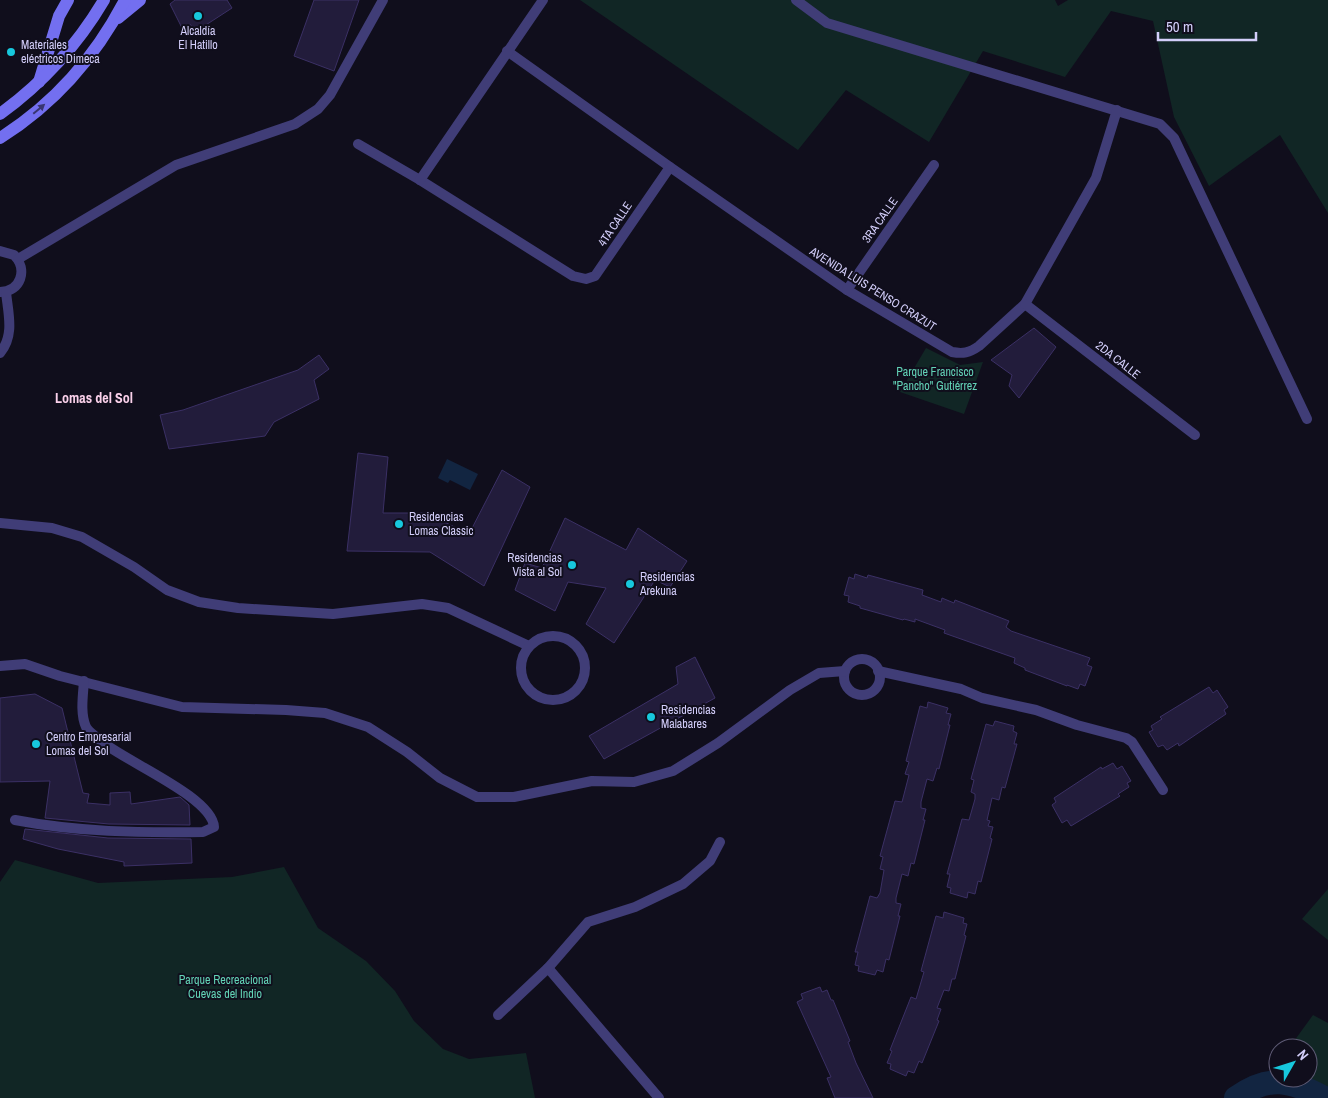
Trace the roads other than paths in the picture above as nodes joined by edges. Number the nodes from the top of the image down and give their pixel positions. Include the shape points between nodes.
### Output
1 (68, 0) edge
2 (104, 0) edge
3 (124, 0) edge
4 (140, 0) edge
5 (383, 0) edge
6 (542, 0) edge
7 (796, 0) edge
8 (113, 22) junction
9 (507, 51) junction
10 (39, 83) junction
11 (1117, 110) junction
12 (0, 114) edge
13 (0, 138) edge
14 (358, 144) dead end
15 (934, 165) dead end
16 (670, 167) junction
17 (420, 180) junction
18 (0, 251) edge
19 (18, 259) junction
20 (847, 290) junction
21 (3, 292) edge
22 (1025, 304) junction
23 (0, 353) edge
24 (1307, 419) dead end
25 (1195, 435) dead end
26 (0, 523) edge
27 (529, 646) junction
28 (0, 666) edge
29 (845, 671) junction
30 (878, 671) junction
31 (84, 681) junction
32 (1163, 790) dead end
33 (15, 820) dead end
34 (720, 842) dead end
35 (548, 968) junction
36 (498, 1015) dead end
37 (659, 1098) edge

1 - 10 main road via 58,16
2 - 10 main road via 71,50
3 - 8 main road
4 - 8 main road
5 - 19 street via 334,88 312,114 295,124 176,165
6 - 9 street
7 - 11 street via 827,23
13 -> 8 main road via 62,89 82,67
9 - 16 street, AVENIDA LUIS PENSO CRAZUT
9 - 17 street
10 - 12 main road
11 - 22 street, AVENIDA LUIS PENSO CRAZUT via 1096,178
11 - 24 street via 1160,124 1174,138
14 - 17 street
15 - 20 street, 3RA CALLE
16 - 17 street, 4TA CALLE via 595,276 586,279 573,276
16 - 20 street, AVENIDA LUIS PENSO CRAZUT
18 - 19 street via 9,252
19 - 21 street via 22,275 16,286
20 - 22 street, AVENIDA LUIS PENSO CRAZUT via 952,352 961,354 979,346
21 - 23 street via 10,331 6,346
22 - 25 street, 2DA CALLE
26 - 27 street via 52,528 82,537 167,590 199,602 238,608 334,614 422,604 448,608
27 - 27 street via 520,665 521,676 532,693 542,699 562,700 580,687 586,667 574,643 559,636 548,636
28 - 31 street via 25,664
29 - 30 street via 852,662 863,659 874,664
29 - 30 street via 845,683 858,695 870,694 878,685
29 - 31 street via 819,673 673,770 634,782 592,781 514,797 477,797 440,778 368,727 325,714 182,707
30 - 32 street via 961,689 982,698 1036,710 1126,738 1132,742
31 - 33 street via 86,728 104,744 200,804 214,821 214,827 196,832 94,831
34 - 35 street via 710,861 683,884 644,904 588,922
35 - 36 street
35 - 37 street

